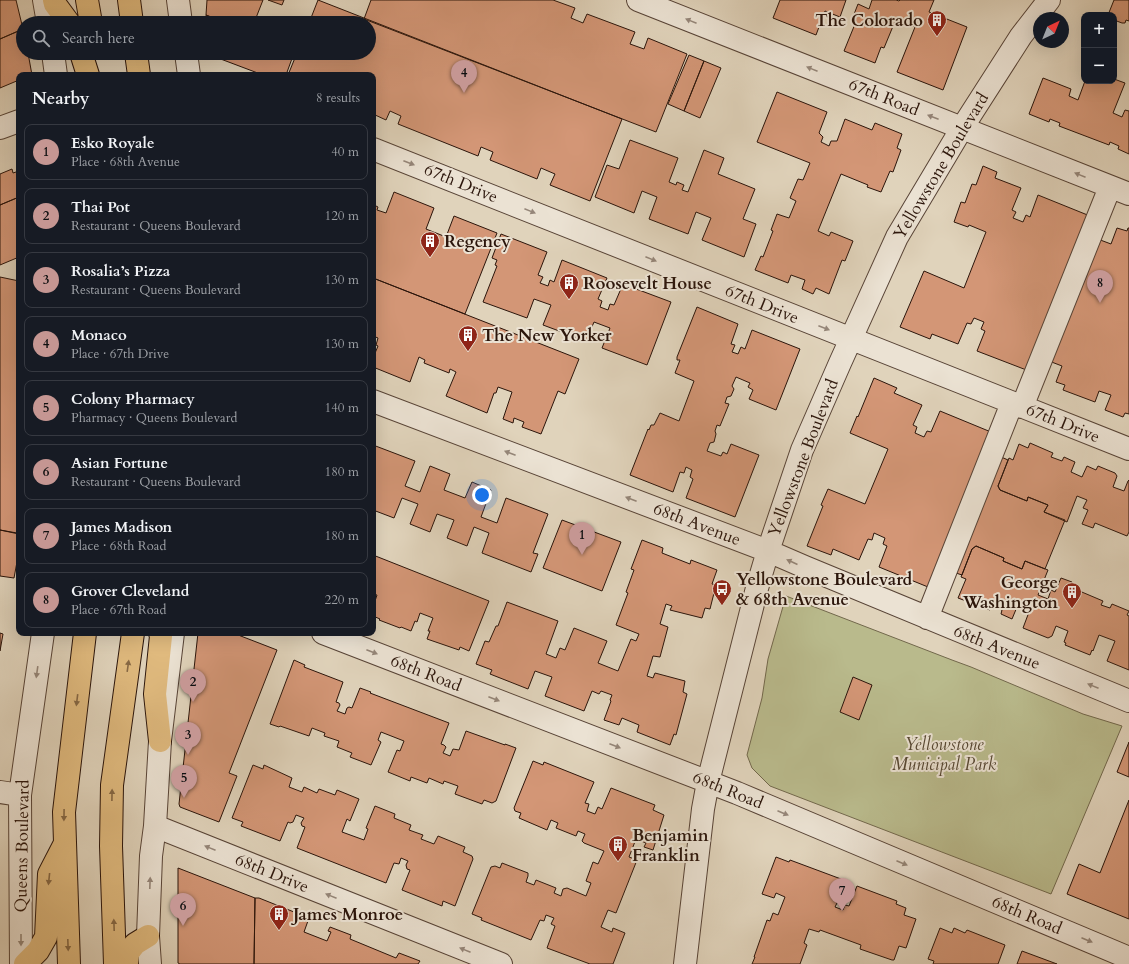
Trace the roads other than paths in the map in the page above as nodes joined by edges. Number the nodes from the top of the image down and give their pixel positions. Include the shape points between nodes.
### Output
1 (44, 0) edge
2 (54, 0) edge
3 (87, 0) edge
4 (129, 0) edge
5 (178, 0) edge
6 (638, 0) edge
7 (1049, 0) edge
8 (47, 16) edge
9 (64, 16) edge
10 (90, 16) edge
11 (131, 16) edge
12 (180, 16) edge
13 (54, 60) edge
14 (83, 60) edge
15 (97, 60) edge
16 (137, 60) edge
17 (187, 60) edge
18 (56, 72) edge
19 (87, 72) edge
20 (99, 72) edge
21 (139, 72) edge
22 (189, 72) edge
23 (16, 122) edge
24 (0, 128) edge
25 (962, 128) junction
26 (376, 150) edge
27 (1120, 191) edge
28 (850, 338) junction
29 (376, 402) edge
30 (1017, 405) junction
31 (1129, 449) edge
32 (768, 551) junction
33 (927, 618) junction
34 (42, 636) edge
35 (85, 636) edge
36 (133, 636) edge
37 (161, 636) edge
38 (173, 636) edge
39 (331, 636) edge
40 (1129, 701) edge
41 (160, 741) junction
42 (708, 782) junction
43 (10, 794) edge
44 (155, 826) junction
45 (65, 844) junction
46 (148, 936) junction
47 (1129, 958) edge
48 (21, 964) edge
49 (25, 964) edge
50 (69, 964) edge
51 (115, 964) edge
52 (127, 964) edge
53 (150, 964) edge
54 (501, 964) edge
55 (685, 964) edge

1 - 8 street
2 - 9 main road
3 - 10 main road
4 - 11 main road
5 - 12 street
25 -> 6 street, 67th Road
7 - 25 street, Yellowstone Boulevard via 1026,28
13 - 18 street
14 - 19 main road
15 - 20 main road
16 - 21 main road
17 - 22 street
23 - 24 street
27 -> 25 street, 67th Road
25 - 28 street, Yellowstone Boulevard via 897,237
26 -> 28 street, 67th Drive
27 - 30 street
28 - 30 street, 67th Drive
28 - 32 street, Yellowstone Boulevard via 802,450
32 -> 29 street, 68th Avenue
30 - 31 street, 67th Drive
30 - 33 street
33 -> 32 street, 68th Avenue
32 - 42 street, Yellowstone Boulevard
40 -> 33 street, 68th Avenue
34 -> 43 street, Queens Boulevard
35 -> 45 main road via 64,812
51 -> 36 main road via 111,846 112,785
37 - 41 main road via 155,694
38 - 41 street
39 -> 42 street, 68th Road
41 - 44 street
42 -> 47 street, 68th Road
42 - 55 street, Yellowstone Boulevard
43 -> 48 street, Queens Boulevard
46 -> 44 street via 151,856
54 -> 44 street, 68th Drive
45 -> 49 main road via 49,874 46,937 38,951
45 -> 50 main road
46 - 52 main road via 135,944 128,953
46 - 53 street

